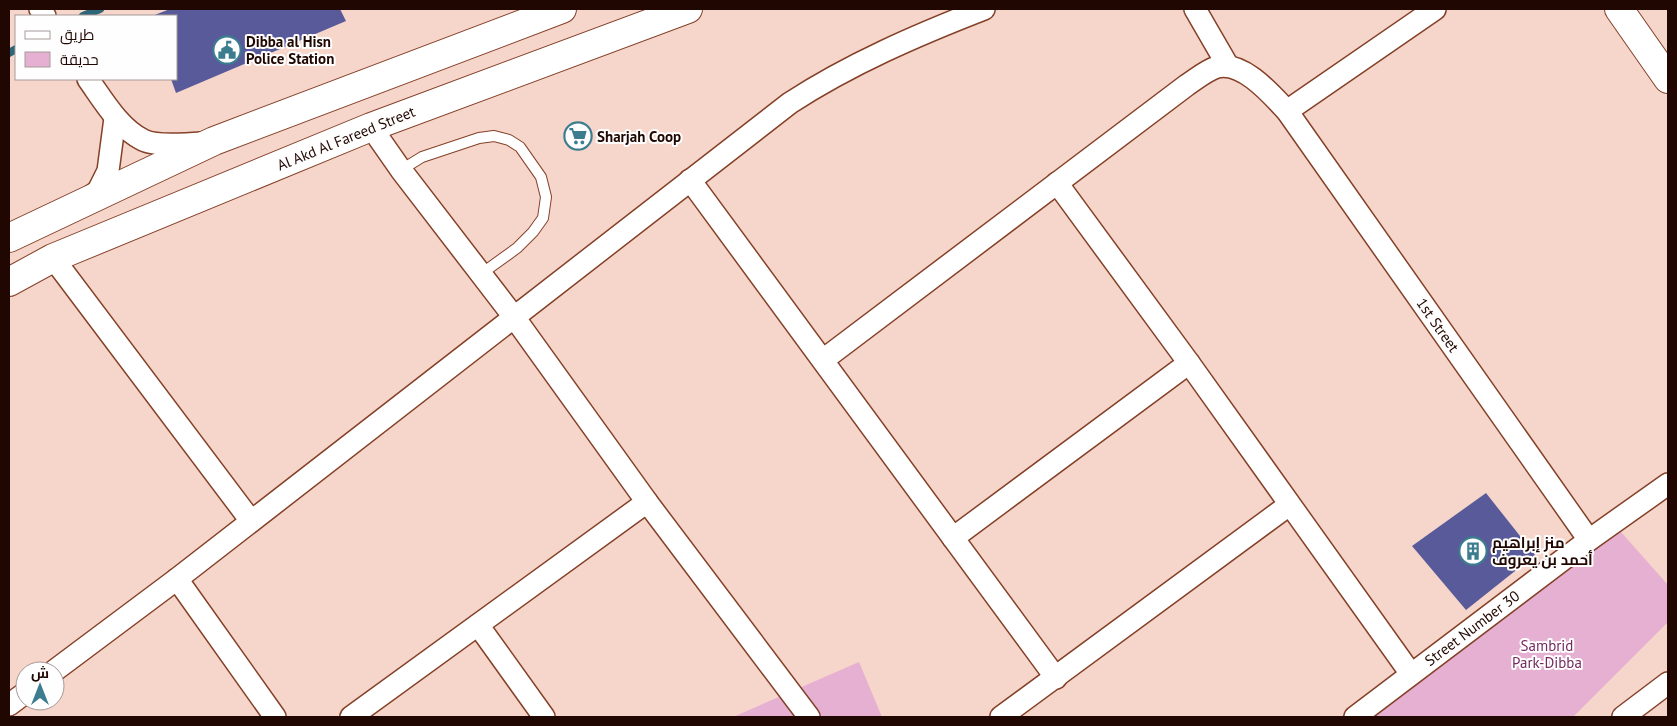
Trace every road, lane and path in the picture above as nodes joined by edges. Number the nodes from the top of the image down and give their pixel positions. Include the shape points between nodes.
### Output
1 (562, 9) edge
2 (688, 9) edge
3 (984, 9) edge
4 (1195, 9) edge
5 (1435, 9) edge
6 (1619, 9) edge
7 (960, 13) edge
8 (1228, 66) junction
9 (1667, 74) edge
10 (89, 80) edge
11 (1288, 111) junction
12 (115, 118) junction
13 (371, 127) junction
14 (214, 141) junction
15 (401, 170) junction
16 (690, 180) junction
17 (1057, 183) junction
18 (76, 206) junction
19 (9, 238) edge
20 (54, 258) junction
21 (481, 274) junction
22 (9, 282) edge
23 (514, 317) junction
24 (823, 360) junction
25 (1189, 363) junction
26 (1668, 484) edge
27 (647, 502) junction
28 (1289, 505) junction
29 (251, 521) junction
30 (953, 538) junction
31 (1589, 540) junction
32 (177, 579) junction
33 (478, 625) junction
34 (65, 663) edge
35 (1411, 674) junction
36 (1056, 678) junction
37 (1668, 682) edge
38 (275, 717) edge
39 (351, 717) edge
40 (544, 717) edge
41 (809, 717) edge
42 (1001, 717) edge
43 (1354, 717) edge
44 (1623, 717) edge

1 - 14 main road
2 - 13 main road, Al Akd Al Fareed Street
3 - 7 street
4 - 8 street
5 - 11 street
6 - 9 main road
7 - 16 street via 813,88
8 - 11 street, 1st Street via 1247,73
8 - 17 street via 1216,68 1187,85
10 - 12 street
11 - 31 street, 1st Street
12 - 14 street via 144,141 181,145
12 - 18 street via 108,171 98,191
13 - 15 street
13 - 20 main road, Al Akd Al Fareed Street
14 - 18 main road
15 - 21 street
15 - 21 lane via 422,157 479,138 494,136 520,147 541,177 546,197 543,218 517,248
16 - 23 street
16 - 24 street
17 - 24 street
17 - 25 street
18 - 19 main road
20 - 22 main road, Al Akd Al Fareed Street
20 - 29 street
21 - 23 street
23 - 27 street
23 - 29 street
24 - 30 street
25 - 28 street
25 - 30 street
26 - 31 street, Street Number 30
27 - 33 street
27 - 41 street
28 - 35 street
28 - 36 street
29 - 32 street
30 - 36 street
31 - 35 street, Street Number 30
32 - 34 street
32 - 38 street
33 - 39 street
33 - 40 street
35 - 43 street, Street Number 30
36 - 42 street
37 - 44 street

